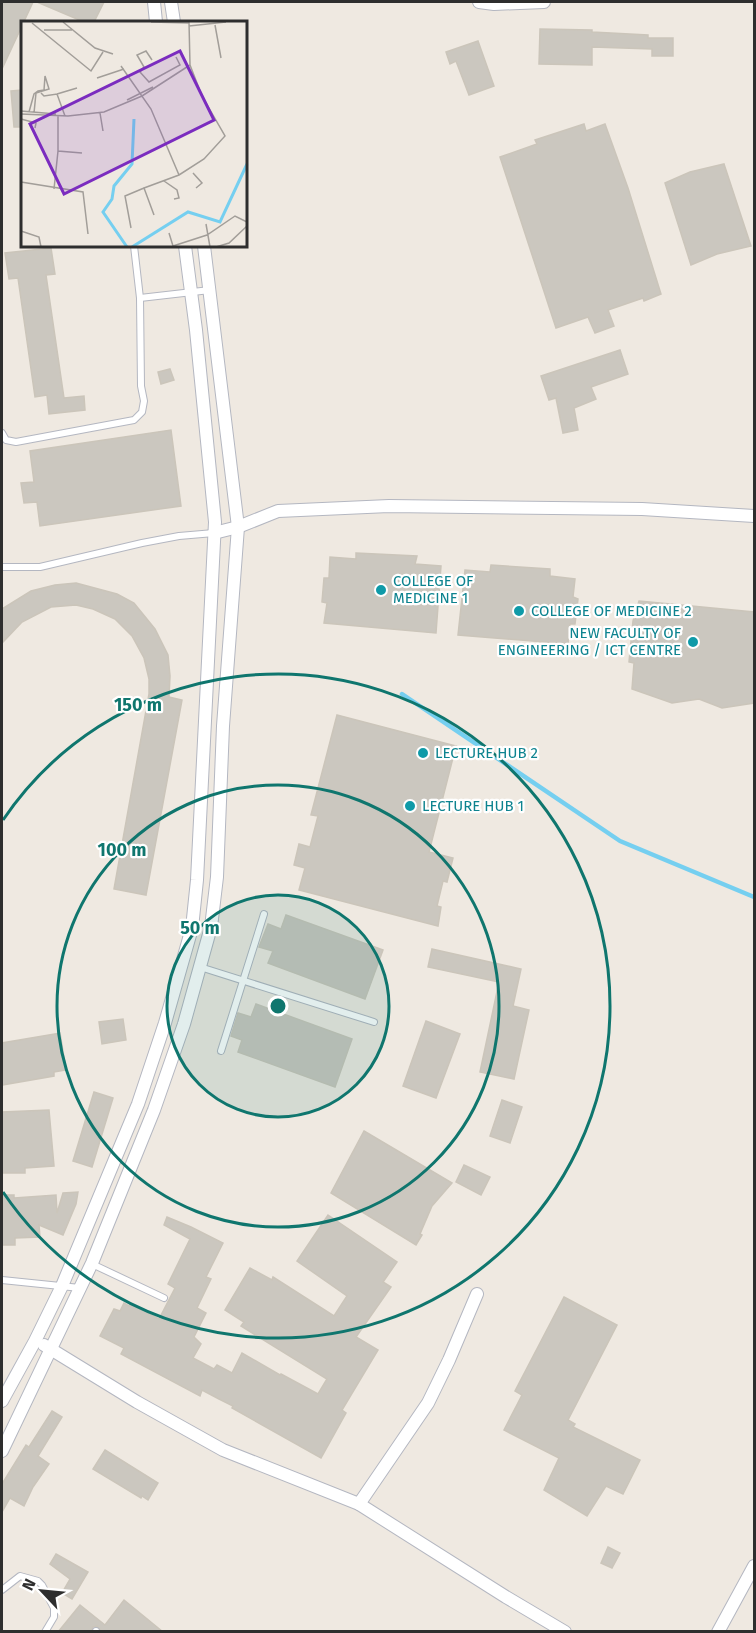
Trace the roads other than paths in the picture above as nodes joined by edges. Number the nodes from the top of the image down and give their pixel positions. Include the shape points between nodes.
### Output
1 (154, 2) edge
2 (171, 2) edge
3 (479, 2) edge
4 (544, 2) edge
5 (156, 21) edge
6 (174, 21) edge
7 (134, 248) edge
8 (185, 248) edge
9 (204, 248) edge
10 (210, 290) junction
11 (191, 292) junction
12 (140, 298) junction
13 (2, 433) edge
14 (754, 516) edge
15 (238, 526) junction
16 (214, 533) junction
17 (2, 567) edge
18 (264, 914) dead end
19 (200, 967) junction
20 (244, 981) junction
21 (172, 997) junction
22 (190, 1002) junction
23 (374, 1022) dead end
24 (221, 1051) dead end
25 (92, 1263) junction
26 (2, 1280) edge
27 (62, 1286) junction
28 (80, 1288) junction
29 (477, 1294) dead end
30 (164, 1298) dead end
31 (35, 1341) junction
32 (51, 1349) junction
33 (2, 1401) edge
34 (2, 1451) edge
35 (359, 1504) junction
36 (754, 1566) edge
37 (2, 1590) edge
38 (45, 1632) edge
39 (565, 1632) edge
40 (717, 1632) edge

1 - 5 street
2 - 6 street
3 - 4 street
7 - 12 lane
8 - 11 street
9 - 10 street
10 - 11 lane
10 - 15 street
11 - 12 lane
11 - 16 street
12 - 13 lane via 144,401 142,412 134,420 16,442 6,440
14 - 15 street via 642,509 389,506 278,511
15 - 16 street
15 - 19 street via 223,726 217,877 212,927
16 - 17 lane via 179,536 40,567
16 - 21 street via 197,880 192,928
18 - 20 lane
19 - 20 lane
19 - 22 street
20 - 23 lane
20 - 24 lane
21 - 22 street
21 - 27 street via 138,1104
22 - 25 street via 154,1110
25 - 28 street
25 - 30 lane
26 - 27 lane
27 - 28 lane
27 - 31 street
28 - 32 street
29 - 35 street via 428,1403
31 - 32 street
31 - 33 street
32 - 34 street
32 - 35 street via 223,1450
35 - 39 street
36 - 40 street
37 - 38 lane via 20,1576 38,1581 54,1608 54,1617

